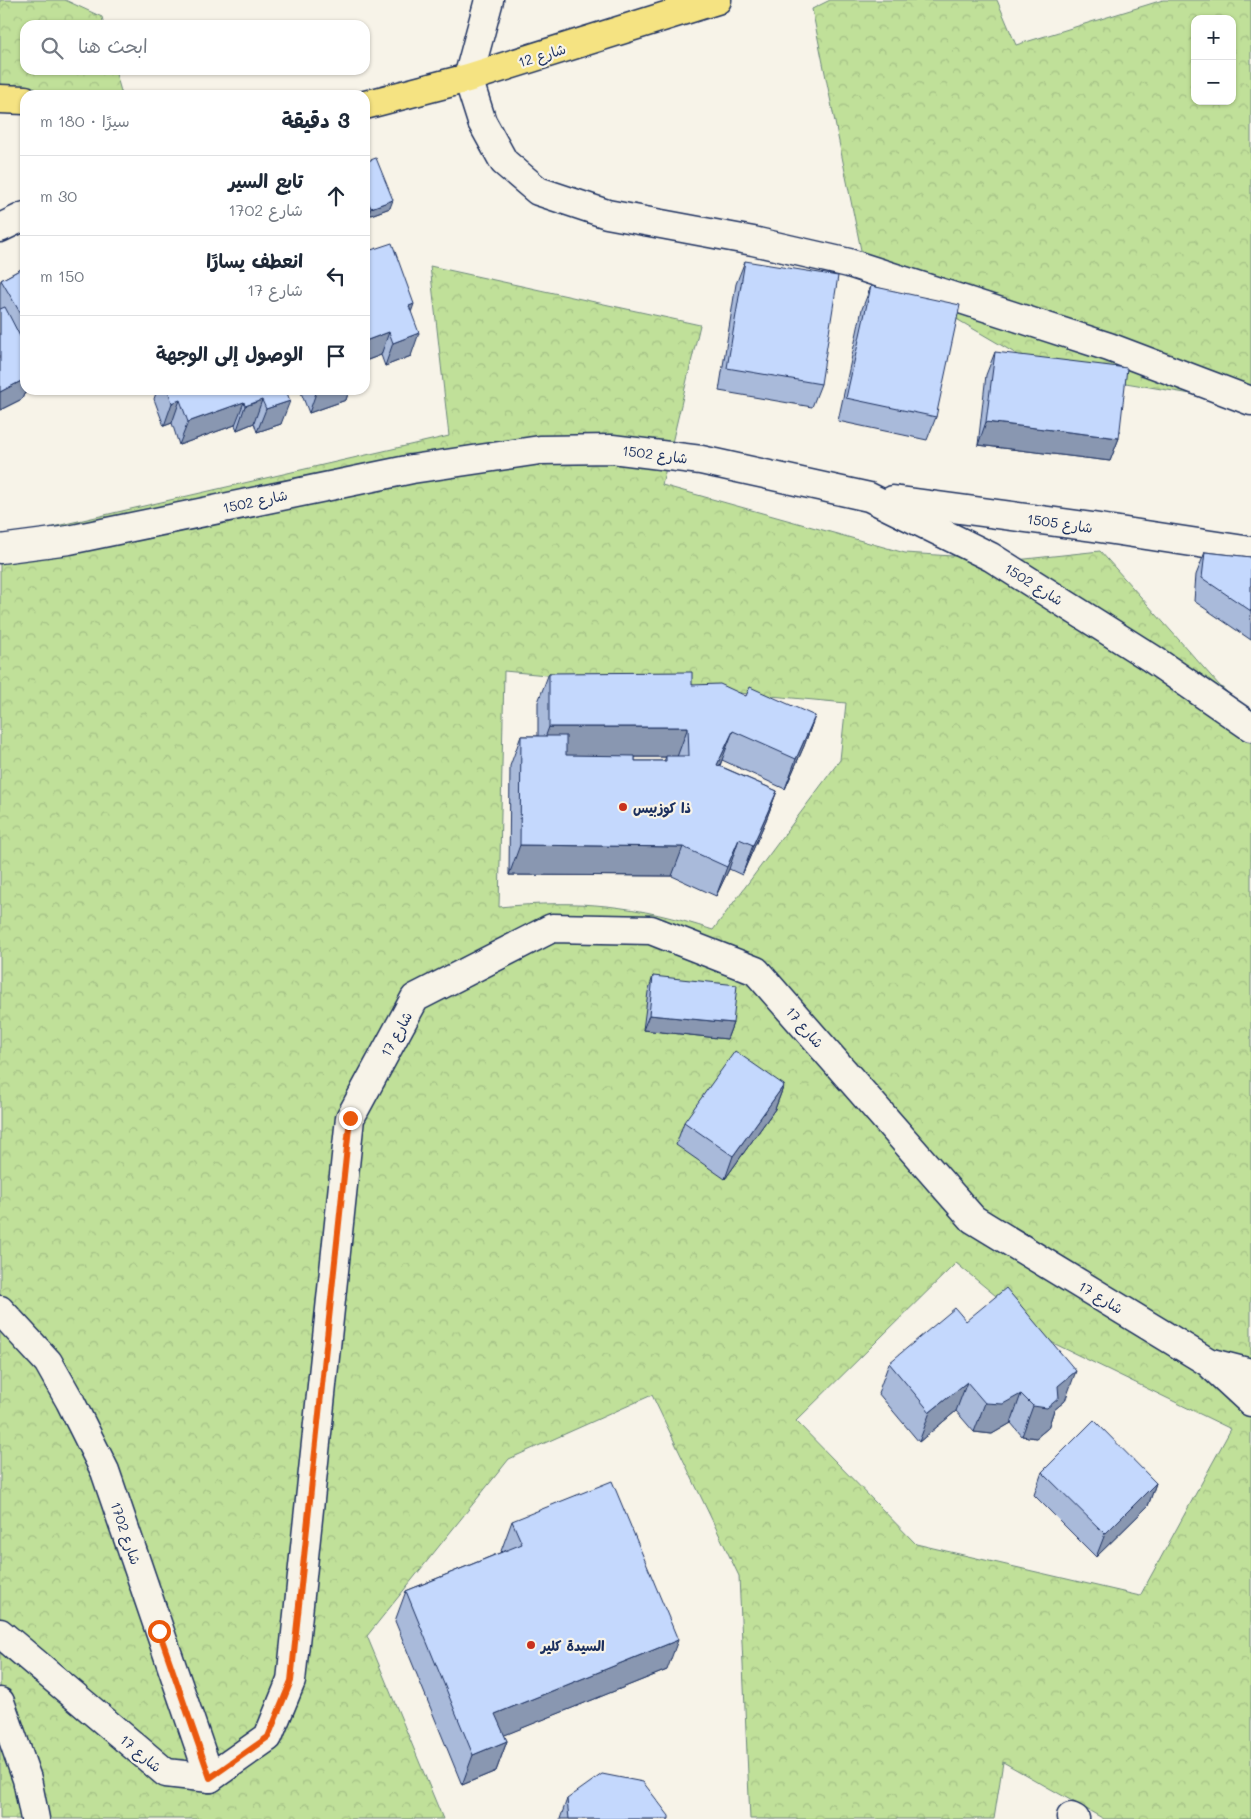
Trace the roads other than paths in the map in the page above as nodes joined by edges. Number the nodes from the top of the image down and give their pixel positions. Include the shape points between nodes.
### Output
1 (489, 0) edge
2 (717, 0) edge
3 (468, 78) junction
4 (0, 99) edge
5 (20, 100) edge
6 (370, 104) edge
7 (20, 218) edge
8 (0, 228) edge
9 (1251, 401) edge
10 (869, 497) junction
11 (0, 549) edge
12 (1251, 551) edge
13 (1251, 727) edge
14 (0, 1310) edge
15 (1208, 1362) junction
16 (1251, 1373) edge
17 (1251, 1402) edge
18 (0, 1633) edge
19 (0, 1702) edge
20 (210, 1778) junction
21 (35, 1819) edge

1 - 3 street
2 - 3 main road, شارع 12
3 - 6 main road, شارع 12
3 - 9 street via 482,122 504,162 538,192 607,214 753,241 849,264 1108,347
4 - 5 main road
7 - 8 street
10 - 11 street, شارع 1502 via 701,460 612,449 540,450 412,469 69,540
10 - 12 street, شارع 1505
10 - 13 street, شارع 1502 via 991,557 1151,658
14 - 20 street, شارع 1702 via 48,1362 105,1471
15 - 16 street, شارع 17
15 - 17 street
15 - 20 street, شارع 17 via 973,1219 756,970 651,930 552,928 415,998 350,1118 291,1681 268,1737
18 - 20 street, شارع 17 via 166,1773
19 - 21 street via 27,1779

